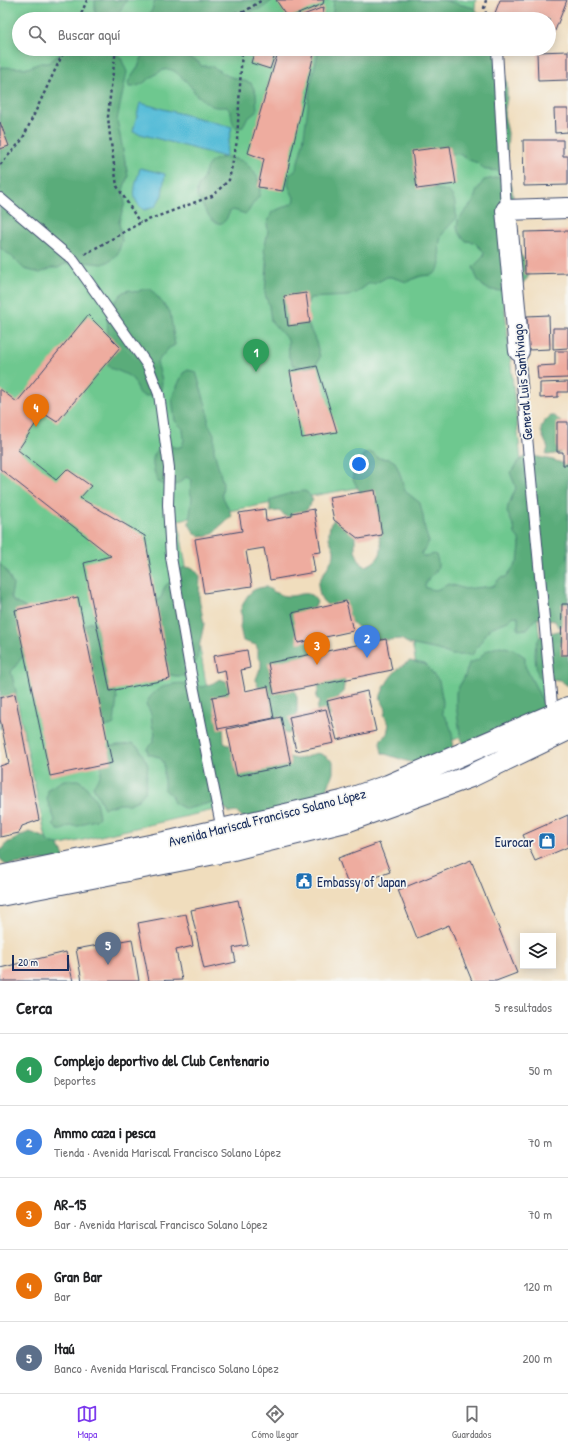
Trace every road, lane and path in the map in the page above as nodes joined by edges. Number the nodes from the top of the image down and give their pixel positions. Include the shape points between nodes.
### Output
1 (87, 0) edge
2 (262, 0) edge
3 (486, 0) edge
4 (82, 12) edge
5 (244, 12) edge
6 (485, 12) edge
7 (62, 56) edge
8 (115, 56) edge
9 (242, 56) edge
10 (497, 56) edge
11 (0, 165) edge
12 (0, 198) edge
13 (568, 208) edge
14 (506, 210) junction
15 (140, 223) junction
16 (74, 260) junction
17 (519, 351) joint
18 (563, 717) edge
19 (222, 830) junction
20 (0, 877) edge
21 (0, 895) edge

1 - 4 path
2 - 5 path
3 - 6 path
7 - 11 path via 22,140
8 - 15 path via 109,109 117,186
9 - 15 path via 237,141 229,180 212,196
10 - 14 lane, General Luis Santiviago
12 - 16 lane
13 - 14 street
14 - 17 street, General Luis Santiviago
15 - 16 path
16 - 19 lane via 148,366 159,394 169,468 171,558
17 - 18 lane, General Luis Santiviago
18 - 19 highway, Avenida Mariscal Francisco Solano López via 348,800
18 - 21 highway, Avenida Mariscal Francisco Solano López via 471,776 349,820 225,851
19 - 20 highway, Avenida Mariscal Francisco Solano López

